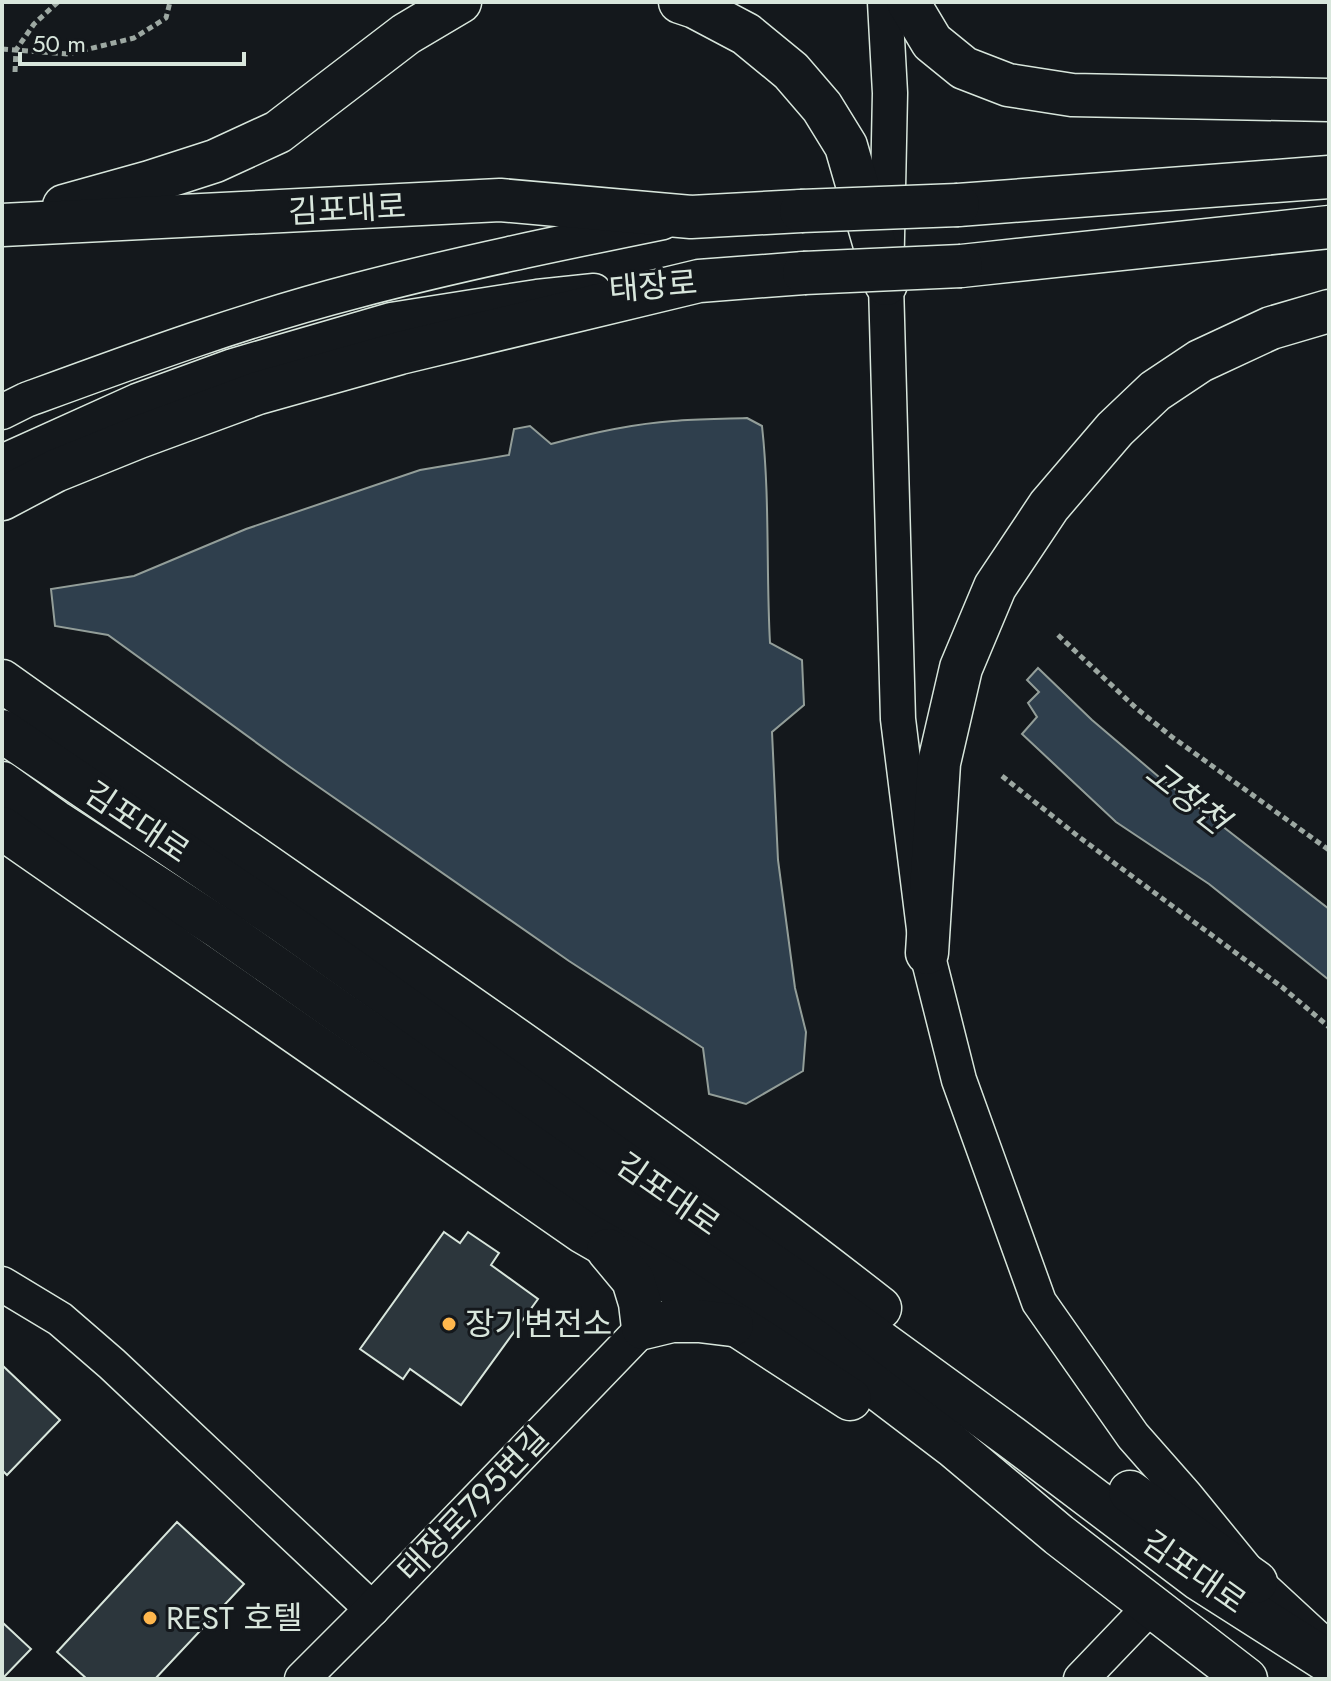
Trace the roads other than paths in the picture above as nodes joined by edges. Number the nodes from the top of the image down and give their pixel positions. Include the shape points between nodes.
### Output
1 (460, 2) edge
2 (680, 2) edge
3 (885, 2) edge
4 (908, 2) edge
5 (1329, 100) edge
6 (1329, 177) edge
7 (691, 217) junction
8 (2, 224) edge
9 (1329, 227) edge
10 (699, 281) junction
11 (886, 284) junction
12 (1329, 311) edge
13 (2, 412) edge
14 (2, 462) edge
15 (2, 499) edge
16 (2, 681) edge
17 (2, 731) edge
18 (2, 783) edge
19 (2, 828) edge
20 (927, 953) junction
21 (602, 1243) junction
22 (2, 1284) edge
23 (737, 1326) junction
24 (643, 1328) junction
25 (1059, 1535) junction
26 (1256, 1582) junction
27 (1151, 1606) junction
28 (372, 1609) junction
29 (1329, 1649) edge
30 (1329, 1662) edge
31 (302, 1679) edge
32 (1081, 1679) edge
33 (1246, 1679) edge

1 - 8 main road via 406,34 278,132 215,161
2 - 11 main road via 746,34 791,71 822,107 846,146
3 - 11 street via 890,93
4 - 5 main road via 932,42 964,68 1008,85 1072,95
6 - 7 main road, 태장로, bridge via 958,205
7 - 8 main road, 김포대로 via 500,200
7 - 13 street, 태장로 via 354,291 204,335
9 - 10 main road, 태장로, bridge via 961,266
10 - 14 street, 태장로 via 537,297 391,320 233,366
10 - 15 main road via 258,393 55,471
11 - 20 street via 898,719
12 - 20 main road via 1271,328 1200,361 1155,391 1049,506 995,587 961,668 939,763
16 - 26 main road, 김포대로 via 674,1153 949,1362
17 - 30 main road, 김포대로 via 820,1298 1199,1579
18 - 25 main road, 김포대로 via 815,1341
19 - 21 main road, 김포대로
20 - 26 street via 959,1080 1039,1302 1133,1436
21 - 23 main road, 김포대로
21 - 24 main road via 633,1280
22 - 28 street via 60,1319 112,1364
23 - 24 main road via 672,1321
23 - 25 main road, 김포대로
24 - 28 street, 태장로795번길
25 - 27 main road, 김포대로
26 - 29 street
27 - 32 street
27 - 33 main road, 김포대로
28 - 31 street, 태장로795번길

